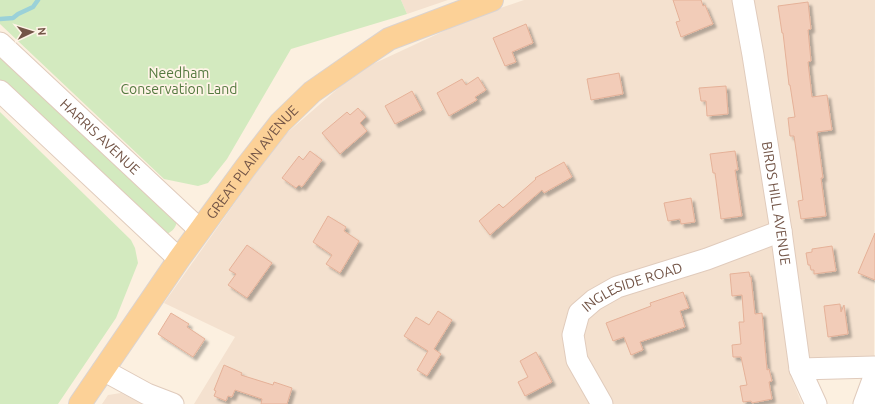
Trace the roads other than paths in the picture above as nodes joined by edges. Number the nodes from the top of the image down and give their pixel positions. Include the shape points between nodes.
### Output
1 (743, 0) edge
2 (481, 2) edge
3 (0, 43) edge
4 (0, 91) edge
5 (200, 230) junction
6 (781, 231) junction
7 (179, 259) junction
8 (875, 367) edge
9 (800, 369) junction
10 (103, 370) junction
11 (875, 374) edge
12 (80, 404) edge
13 (173, 404) edge
14 (602, 404) edge
15 (816, 404) edge
16 (864, 404) edge

1 - 6 street, BIRDS HILL AVENUE
2 - 5 main road, GREAT PLAIN AVENUE via 389,40 312,92 280,123
3 - 5 street, HARRIS AVENUE
4 - 7 street
5 - 7 main road, GREAT PLAIN AVENUE
6 - 9 street, BIRDS HILL AVENUE
6 - 14 street, INGLESIDE ROAD via 707,259 617,287 594,300 579,313 573,335 577,360
7 - 10 main road, GREAT PLAIN AVENUE
8 - 9 street
9 - 15 street, BIRDS HILL AVENUE
10 - 12 main road, GREAT PLAIN AVENUE
10 - 13 street via 147,394
11 - 16 street

